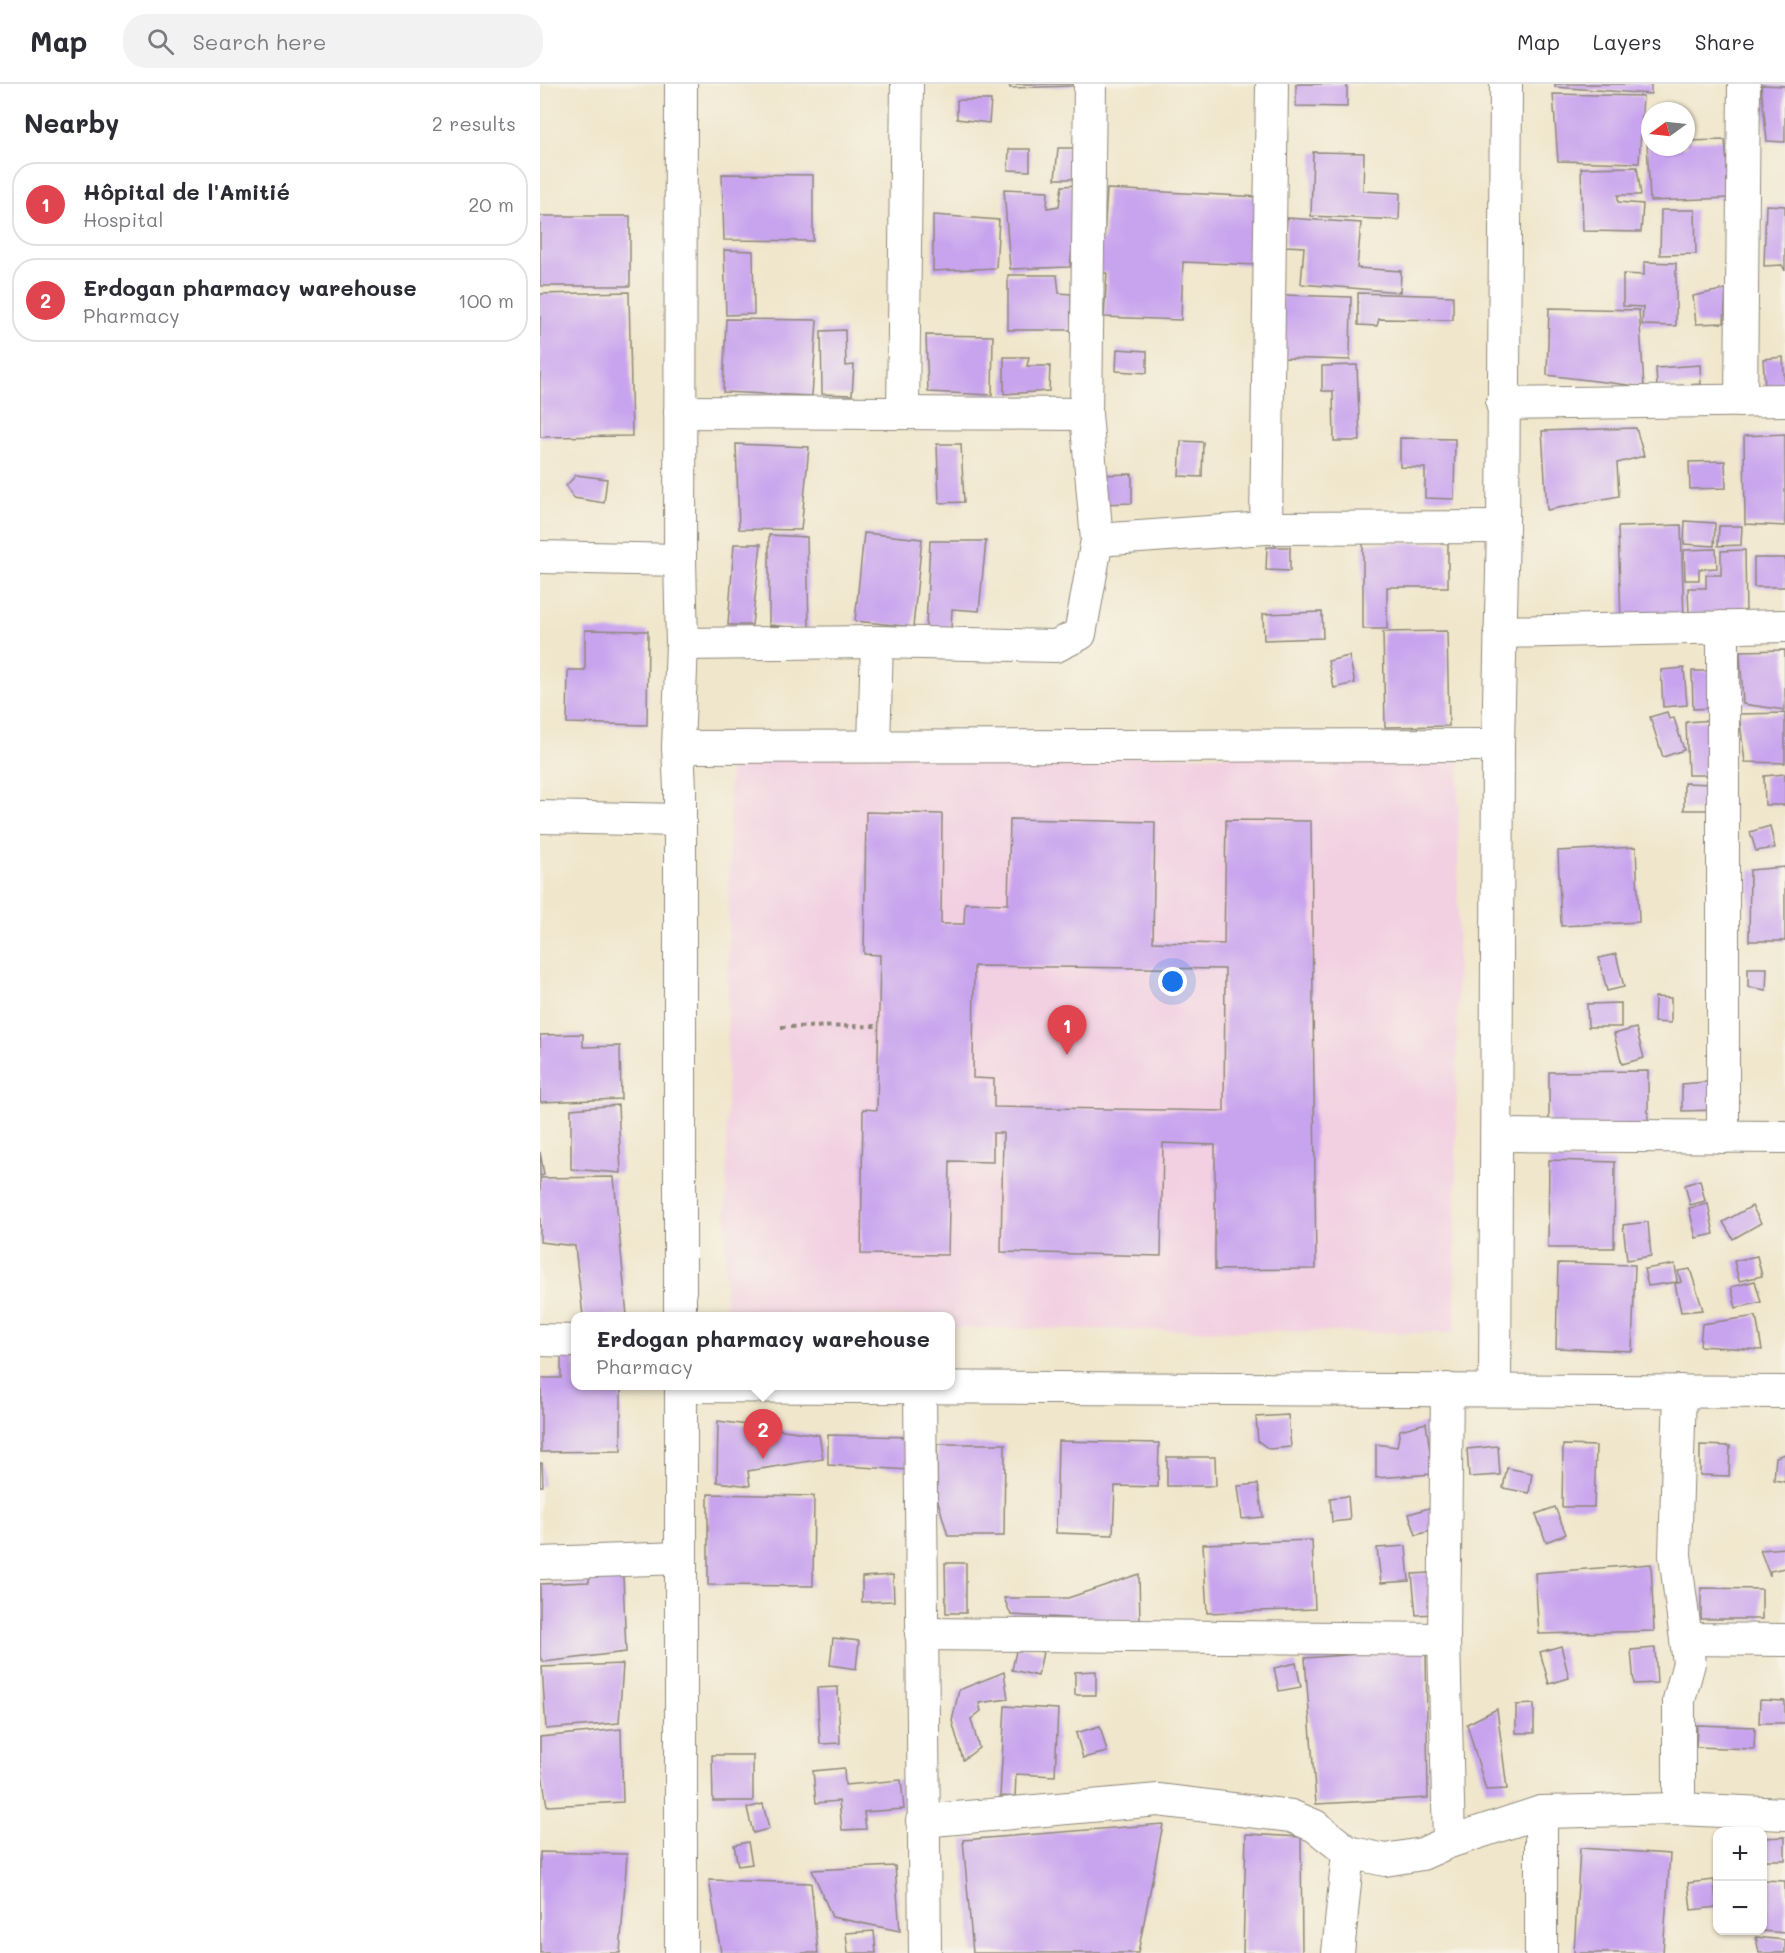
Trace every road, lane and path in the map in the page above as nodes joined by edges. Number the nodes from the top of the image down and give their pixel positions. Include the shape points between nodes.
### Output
1 (681, 84) edge
2 (907, 84) edge
3 (1090, 84) edge
4 (1272, 84) edge
5 (1506, 84) edge
6 (1744, 84) edge
7 (1785, 400) edge
8 (1741, 401) junction
9 (1502, 404) junction
10 (680, 412) junction
11 (903, 412) junction
12 (1086, 414) junction
13 (1503, 527) junction
14 (1266, 528) junction
15 (1097, 540) junction
16 (540, 557) edge
17 (680, 560) junction
18 (1785, 626) edge
19 (1722, 627) junction
20 (1500, 632) junction
21 (877, 642) junction
22 (682, 644) junction
23 (874, 745) junction
24 (1498, 745) junction
25 (678, 747) junction
26 (540, 817) edge
27 (680, 820) junction
28 (879, 1026) dead end
29 (781, 1027) dead end
30 (1497, 1135) junction
31 (1723, 1137) junction
32 (1785, 1137) edge
33 (681, 1312) edge
34 (540, 1340) edge
35 (571, 1341) edge
36 (955, 1388) edge
37 (1447, 1389) junction
38 (681, 1390) edge
39 (920, 1390) edge
40 (1495, 1390) junction
41 (1680, 1391) junction
42 (1785, 1392) edge
43 (681, 1558) junction
44 (540, 1563) edge
45 (921, 1634) junction
46 (1444, 1639) junction
47 (1687, 1639) junction
48 (1785, 1641) edge
49 (1679, 1809) junction
50 (1541, 1812) junction
51 (1785, 1814) edge
52 (922, 1821) junction
53 (1449, 1842) junction
54 (1348, 1852) junction
55 (681, 1953) edge
56 (925, 1953) edge
57 (1338, 1953) edge
58 (1541, 1953) edge

1 - 10 street
2 - 11 street
3 - 12 street
4 - 14 street
5 - 9 street
6 - 8 street
7 - 8 street
8 - 9 street
9 - 13 street
10 - 11 street
10 - 17 street
11 - 12 street
12 - 15 street
13 - 14 street
13 - 20 street
14 - 15 street
15 - 21 street via 1080,634 1056,646
16 - 17 street
17 - 22 street
18 - 19 street
19 - 20 street
19 - 31 street
20 - 24 street
21 - 22 street
21 - 23 street
22 - 25 street
23 - 24 street
23 - 25 street
24 - 30 street
25 - 27 street
26 - 27 street
27 - 33 street
28 - 29 path
30 - 31 street
30 - 40 street
31 - 32 street
34 - 35 street
36 - 37 street
37 - 40 street
37 - 46 street
38 - 43 street
39 - 45 street
40 - 41 street
41 - 42 street
41 - 47 street via 1675,1555
43 - 44 street
43 - 55 street
45 - 46 street
45 - 52 street
46 - 53 street
47 - 48 street
47 - 49 street via 1689,1663 1678,1700
49 - 50 street
49 - 51 street
50 - 53 street
50 - 58 street
52 - 54 street via 1158,1800 1291,1816 1315,1826
52 - 56 street
53 - 54 street via 1422,1854 1385,1860
54 - 57 street

